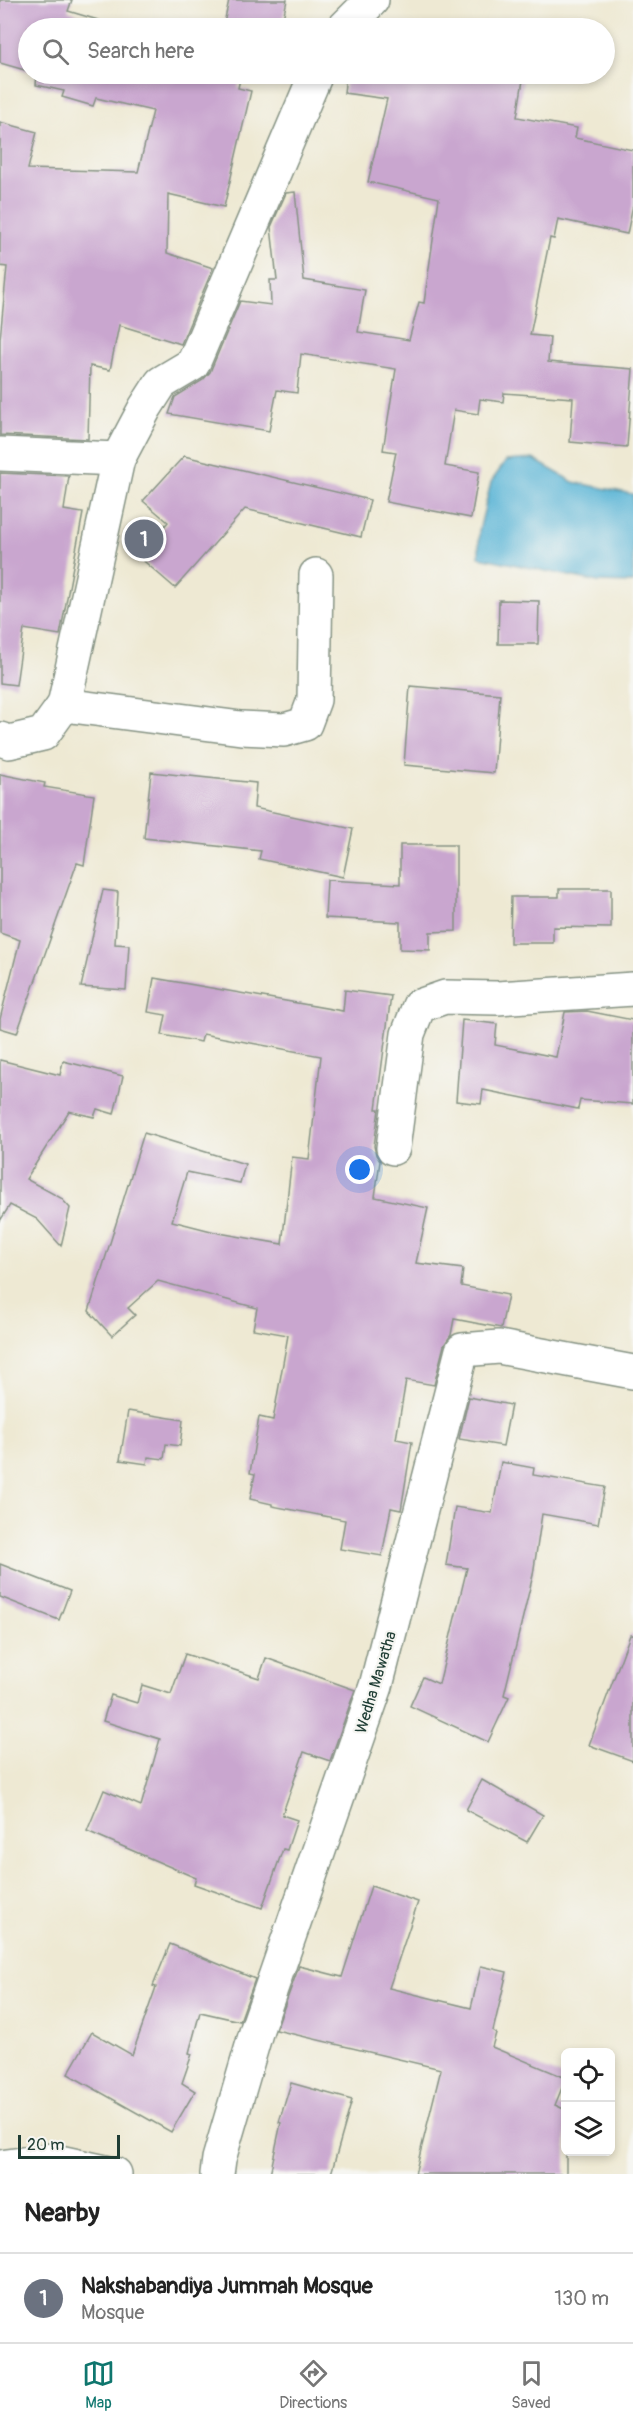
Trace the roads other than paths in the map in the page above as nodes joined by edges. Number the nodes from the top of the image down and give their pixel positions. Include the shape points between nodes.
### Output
1 (372, 0) edge
2 (354, 18) edge
3 (312, 84) edge
4 (0, 454) edge
5 (118, 459) junction
6 (316, 575) dead end
7 (64, 705) junction
8 (0, 740) edge
9 (633, 989) edge
10 (393, 1148) dead end
11 (633, 1372) edge
12 (0, 2167) edge
13 (116, 2174) edge
14 (217, 2174) edge

1 - 2 street
3 - 5 street via 193,364 161,383
4 - 5 street
5 - 7 street
6 - 7 street via 314,700 305,724 284,729 241,728
7 - 8 street via 43,734 9,742
9 - 10 street via 497,998 445,997 418,1006 408,1034
11 - 14 street, Wedha Mawatha via 499,1347 462,1350 376,1686 257,2029
12 - 13 street via 51,2160

